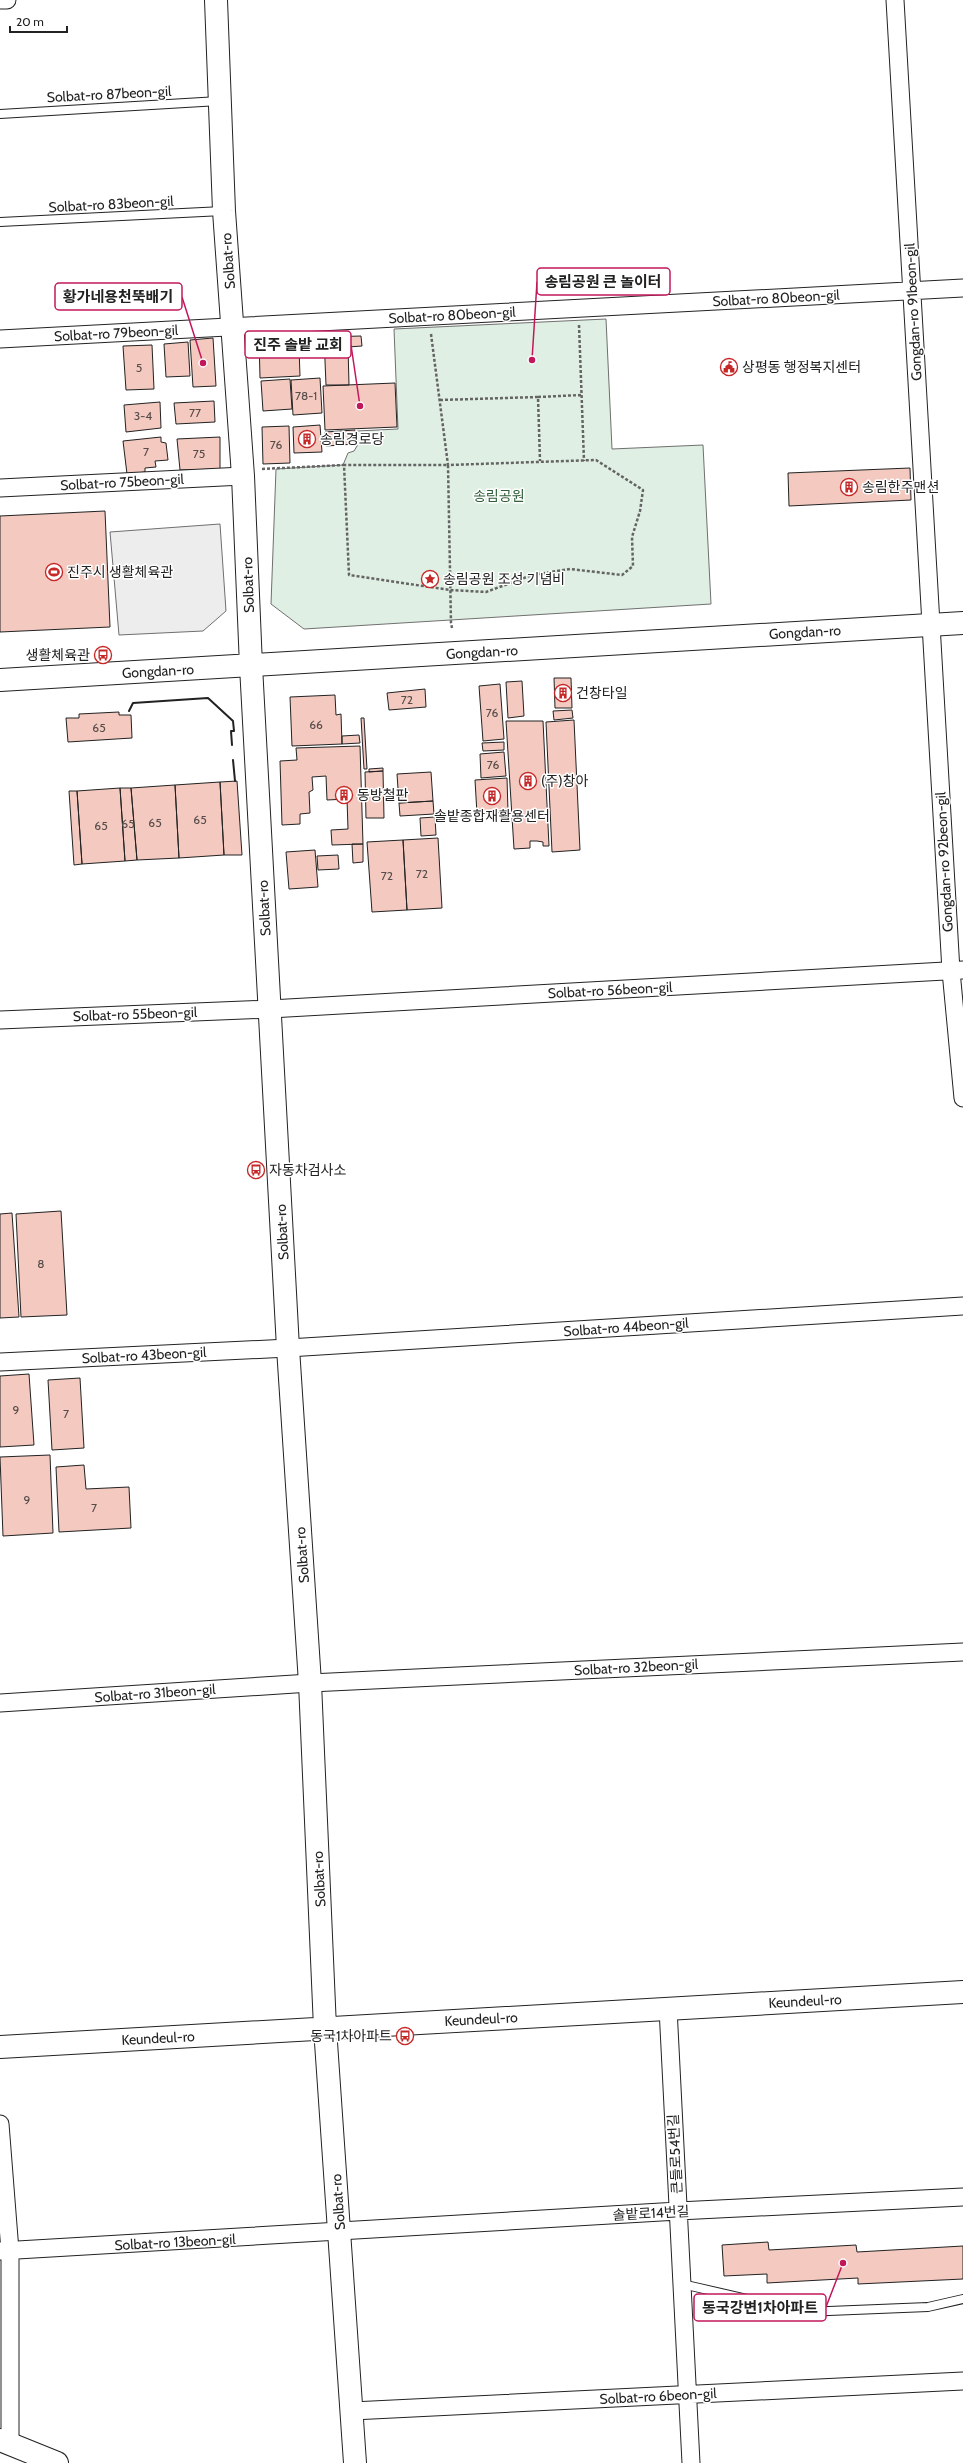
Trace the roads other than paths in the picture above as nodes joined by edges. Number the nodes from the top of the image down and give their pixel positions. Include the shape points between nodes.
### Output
1 (0, 0) edge
2 (7, 0) edge
3 (216, 0) edge
4 (895, 0) edge
5 (220, 100) junction
6 (0, 114) edge
7 (224, 211) junction
8 (0, 222) edge
9 (963, 288) edge
10 (912, 290) junction
11 (233, 327) junction
12 (0, 339) edge
13 (243, 473) junction
14 (0, 488) edge
15 (963, 622) edge
16 (930, 625) junction
17 (251, 666) junction
18 (0, 680) edge
19 (957, 971) edge
20 (270, 1009) junction
21 (0, 1020) edge
22 (963, 1098) edge
23 (963, 1306) edge
24 (288, 1348) junction
25 (0, 1362) edge
26 (963, 1652) edge
27 (310, 1683) junction
28 (0, 1702) edge
29 (963, 1992) edge
30 (668, 2008) junction
31 (326, 2028) junction
32 (0, 2047) edge
33 (0, 2124) edge
34 (963, 2197) edge
35 (678, 2211) junction
36 (340, 2232) junction
37 (5, 2251) edge
38 (682, 2284) junction
39 (963, 2299) edge
40 (963, 2381) edge
41 (687, 2395) junction
42 (352, 2411) junction
43 (5, 2442) edge
44 (58, 2463) edge
45 (355, 2463) edge
46 (690, 2463) edge

1 - 2 street
3 - 5 street, Solbat-ro
4 - 10 street, Gongdan-ro 91beon-gil
5 - 6 lane, Solbat-ro 87beon-gil
5 - 7 street, Solbat-ro
7 - 8 lane, Solbat-ro 83beon-gil
7 - 11 street, Solbat-ro
9 - 10 street, Solbat-ro 80beon-gil
10 - 11 street, Solbat-ro 80beon-gil
10 - 16 street, Gongdan-ro 91beon-gil
11 - 12 street, Solbat-ro 79beon-gil
11 - 13 street, Solbat-ro
13 - 14 street, Solbat-ro 75beon-gil
13 - 17 street, Solbat-ro
15 - 16 street, Gongdan-ro
16 - 17 street, Gongdan-ro
16 - 19 street, Gongdan-ro 92beon-gil
17 - 18 street, Gongdan-ro
17 - 20 street, Solbat-ro
19 - 20 street, Solbat-ro 56beon-gil
19 - 22 street, Gongdan-ro 92beon-gil
20 - 21 street, Solbat-ro 55beon-gil
20 - 24 street, Solbat-ro
23 - 24 street, Solbat-ro 44beon-gil
24 - 25 street, Solbat-ro 43beon-gil
24 - 27 street, Solbat-ro
26 - 27 street, Solbat-ro 32beon-gil
27 - 28 street, Solbat-ro 31beon-gil
27 - 31 street, Solbat-ro
29 - 30 street, Keundeul-ro
30 - 31 street, Keundeul-ro
30 - 35 street, 큰들로54번길
31 - 32 street, Keundeul-ro
31 - 36 street, Solbat-ro
33 - 37 street
34 - 35 street, 솔밭로14번길
35 - 36 street, 솔밭로14번길
35 - 38 street, 큰들로54번길
36 - 37 street, Solbat-ro 13beon-gil
36 - 42 street, Solbat-ro
37 - 43 street
38 - 39 lane via 804,2312 928,2307
38 - 41 street, 큰들로54번길
40 - 41 street, Solbat-ro 6beon-gil
41 - 42 street, Solbat-ro 6beon-gil
41 - 46 street, 큰들로54번길
42 - 45 street, Solbat-ro
43 - 44 street

